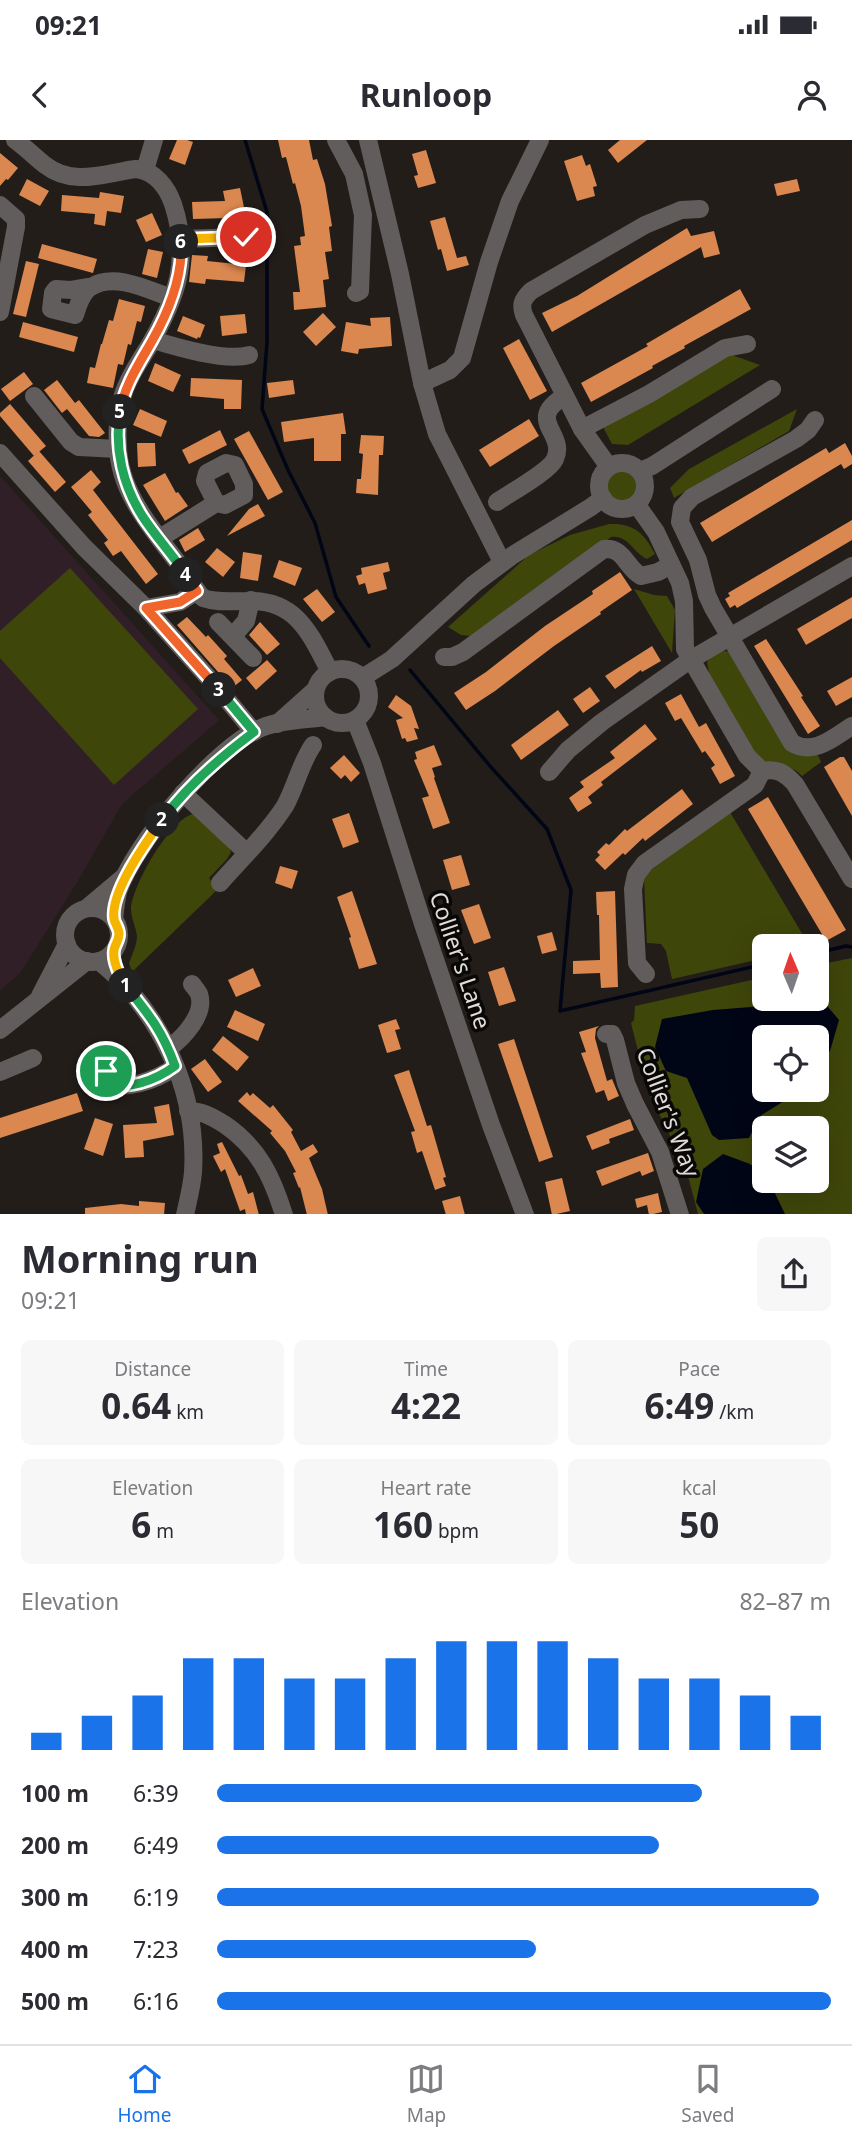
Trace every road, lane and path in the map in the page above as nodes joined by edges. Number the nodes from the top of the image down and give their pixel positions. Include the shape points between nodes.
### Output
1 (15, 140) edge
2 (154, 140) edge
3 (336, 140) edge
4 (368, 140) edge
5 (540, 140) edge
6 (145, 170) junction
7 (0, 205) edge
8 (700, 209) dead end
9 (181, 239) junction
10 (247, 243) dead end
11 (89, 288) dead end
12 (356, 293) dead end
13 (171, 299) junction
14 (0, 312) edge
15 (153, 340) junction
16 (747, 344) dead end
17 (249, 355) dead end
18 (422, 383) junction
19 (772, 390) dead end
20 (565, 396) junction
21 (34, 397) dead end
22 (815, 420) dead end
23 (582, 429) junction
24 (118, 449) junction
25 (0, 453) edge
26 (609, 467) junction
27 (640, 471) junction
28 (603, 498) junction
29 (496, 501) dead end
30 (216, 503) dead end
31 (637, 505) junction
32 (160, 538) junction
33 (502, 562) junction
34 (671, 565) junction
35 (852, 566) edge
36 (197, 591) junction
37 (251, 600) junction
38 (146, 608) junction
39 (218, 622) dead end
40 (233, 636) junction
41 (731, 637) junction
42 (444, 657) dead end
43 (253, 658) dead end
44 (691, 660) junction
45 (330, 671) junction
46 (362, 678) junction
47 (315, 690) junction
48 (324, 717) junction
49 (355, 720) junction
50 (277, 724) junction
51 (852, 726) edge
52 (254, 732) junction
53 (313, 745) dead end
54 (762, 771) junction
55 (548, 772) dead end
56 (183, 793) junction
57 (247, 853) junction
58 (127, 874) junction
59 (852, 879) edge
60 (220, 883) dead end
61 (88, 908) junction
62 (114, 919) junction
63 (67, 944) junction
64 (100, 957) junction
65 (646, 974) dead end
66 (192, 984) dead end
67 (39, 999) junction
68 (0, 1030) edge
69 (606, 1034) dead end
70 (169, 1048) junction
71 (33, 1058) dead end
72 (175, 1066) junction
73 (106, 1071) dead end
74 (0, 1072) edge
75 (188, 1111) junction
76 (185, 1214) edge
77 (284, 1214) edge
78 (525, 1214) edge
79 (680, 1214) edge

1 - 6 street via 64,175 81,178
2 - 6 street
3 - 12 street via 354,174 363,215 360,291
4 - 18 street
5 - 18 street via 510,201 462,358 450,370
6 - 9 street via 166,189
7 - 14 street via 16,219 16,227
8 - 20 street via 681,210 645,225 523,300 524,315
9 - 10 street via 246,237
9 - 13 street via 181,270
11 - 13 street via 114,282
13 - 15 street
15 - 17 street via 220,355
15 - 24 street via 122,398
16 - 23 street via 725,348
18 - 33 street via 437,434
19 - 27 street
20 - 23 street
20 - 29 street via 547,415 555,458 549,467
21 - 24 street via 79,447
22 - 41 street via 796,439 708,487 682,508 680,522 698,560 706,595
23 - 26 street
24 - 32 street via 133,498
25 - 38 street
26 - 27 street via 629,464
26 - 28 street via 600,479
27 - 31 street via 646,484
28 - 31 street via 616,509
28 - 33 street
30 - 32 street
31 - 34 street
32 - 36 street
33 - 46 street via 392,659
34 - 42 street via 641,576 613,548 604,549 463,652
34 - 44 street via 684,601 685,649
35 - 41 street
36 - 37 street via 211,601
36 - 38 street via 180,602
37 - 40 street via 246,621
37 - 45 street via 278,604 290,613 304,626
38 - 52 street
39 - 40 street
40 - 43 street
41 - 44 street
41 - 51 street via 792,743 811,748
44 - 54 street via 747,757
44 - 55 street via 602,722
45 - 46 street via 346,669
45 - 47 street
46 - 49 street via 369,698
47 - 48 street
47 - 50 street
48 - 49 street via 337,723
48 - 50 street
49 - 78 street, Collier's Lane
50 - 52 street
52 - 56 street
53 - 57 street via 285,804
54 - 59 street via 786,774 795,784
54 - 65 street via 755,785 637,872 633,889 637,963
56 - 57 street
56 - 58 street
57 - 60 street
58 - 61 street
58 - 62 street
61 - 62 street via 102,909
61 - 63 street via 69,920
62 - 64 street via 119,938
63 - 64 street via 75,956
63 - 67 street
64 - 67 street
64 - 70 street via 150,1016
66 - 70 street via 200,995 195,1021
67 - 68 street
69 - 79 street, Collier's Way via 615,1040 626,1083 660,1152
70 - 72 street
71 - 74 street
72 - 73 street via 147,1081 121,1086 103,1082
72 - 75 street
75 - 76 street via 193,1158
75 - 77 street via 207,1114 253,1149

